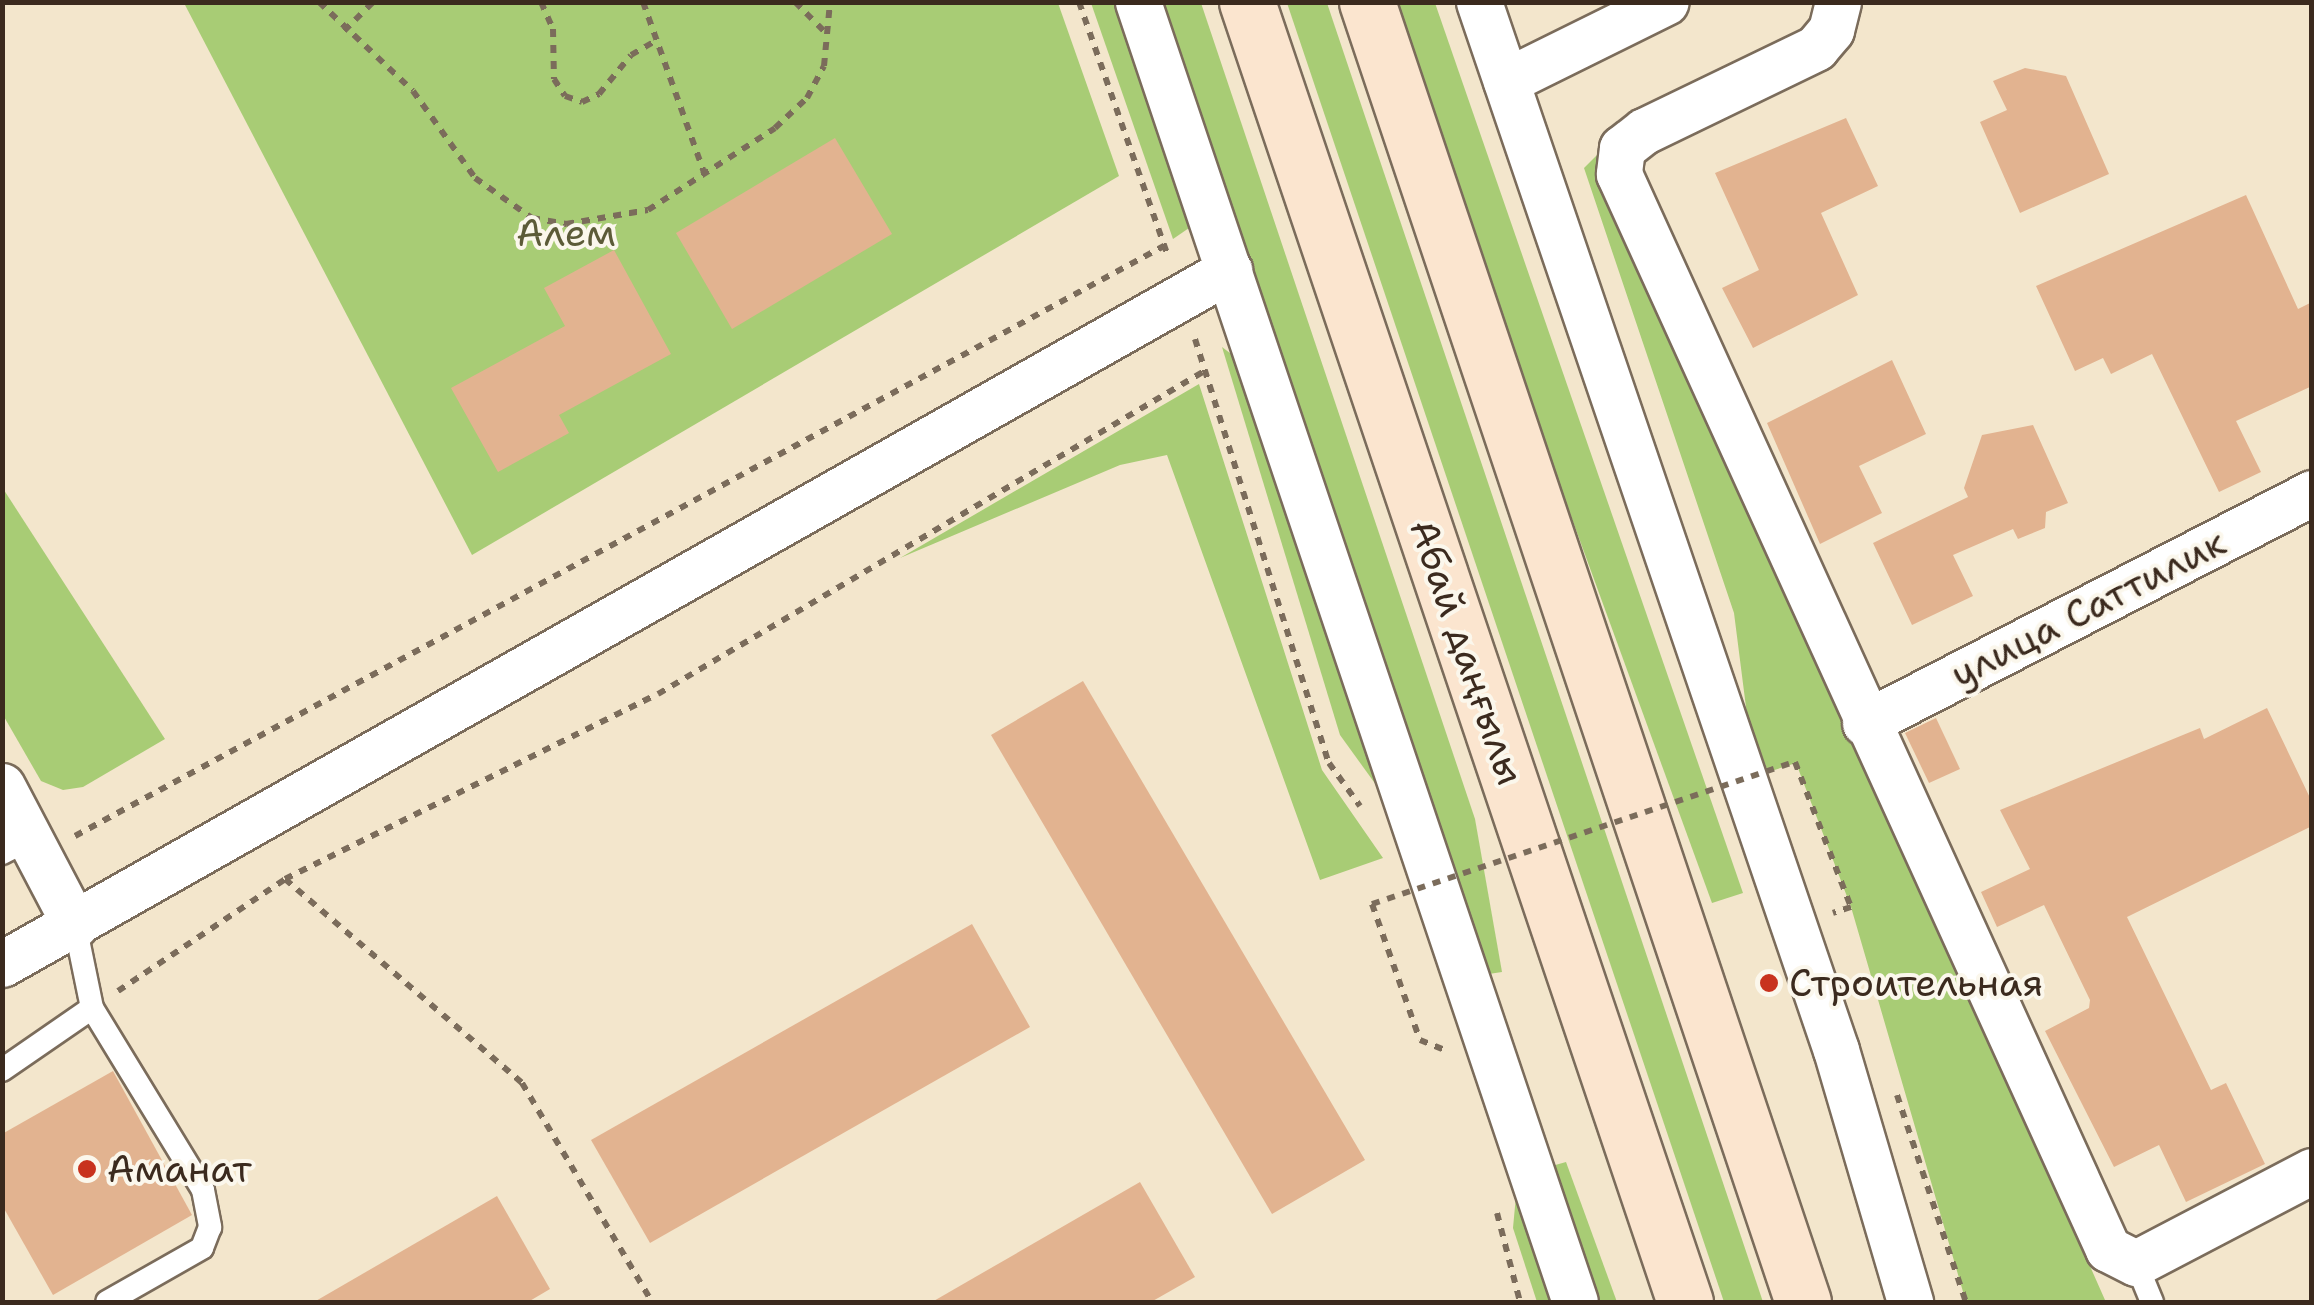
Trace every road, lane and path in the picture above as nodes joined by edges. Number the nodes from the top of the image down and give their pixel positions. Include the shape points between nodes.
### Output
1 (319, 2) edge
2 (373, 2) edge
3 (541, 2) edge
4 (643, 2) edge
5 (795, 2) edge
6 (830, 2) edge
7 (1079, 2) edge
8 (1138, 2) edge
9 (1247, 2) edge
10 (1367, 2) edge
11 (1480, 2) edge
12 (1666, 2) edge
13 (1838, 2) edge
14 (344, 31) junction
15 (828, 34) junction
16 (656, 40) junction
17 (1506, 82) junction
18 (705, 175) junction
19 (1229, 270) junction
20 (1206, 370) dead end
21 (2312, 494) edge
22 (1865, 723) junction
23 (2, 786) edge
24 (24, 849) edge
25 (285, 879) junction
26 (1851, 907) dead end
27 (75, 925) junction
28 (2, 964) edge
29 (92, 1008) junction
30 (1458, 1055) dead end
31 (2, 1070) edge
32 (2312, 1170) edge
33 (2144, 1283) edge
34 (106, 1302) edge
35 (652, 1302) edge
36 (1575, 1302) edge
37 (1685, 1302) edge
38 (1803, 1302) edge
39 (1910, 1302) edge

1 - 14 path
2 - 14 path
3 - 16 path via 553,30 554,79 564,96 582,102
4 - 16 path
5 - 15 path
6 - 15 path
7 - 24 path via 1164,246
8 - 19 street
9 - 37 main road, Абай даңғылы
10 - 38 main road
11 - 17 street
12 - 17 street
13 - 22 street via 1831,30 1816,48 1644,130 1622,148 1619,174
14 - 18 path via 413,91 475,178 532,218 566,224 611,220 648,210
15 - 18 path via 824,66 807,98
16 - 18 path
17 - 39 street via 1836,1050
19 - 27 street
19 - 36 street
20 - 25 path via 658,694
21 - 22 street, улица Саттилик
22 - 33 street via 2006,1013 2108,1249
23 - 24 street
24 - 27 street
25 - 29 path
25 - 35 path via 522,1083
26 - 30 path, bridge via 1796,762 1372,904 1420,1040
27 - 28 street
27 - 29 lane
29 - 31 lane
29 - 34 lane via 203,1190 210,1227 202,1248
32 - 33 street

